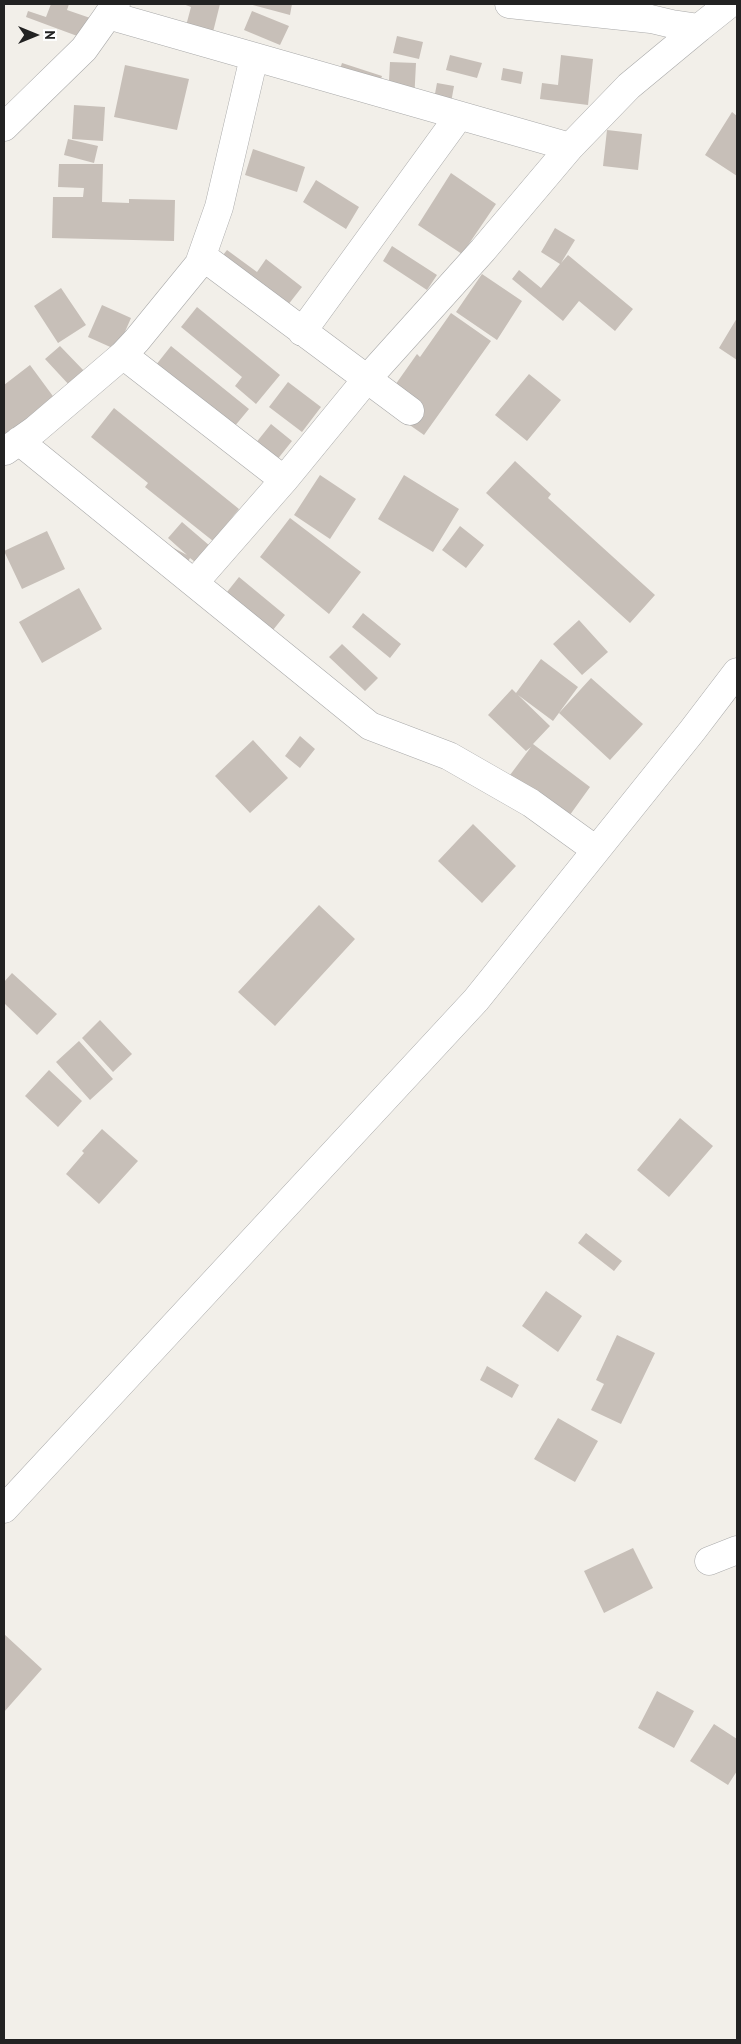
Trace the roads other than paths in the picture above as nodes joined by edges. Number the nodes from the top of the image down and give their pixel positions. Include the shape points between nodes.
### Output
1 (509, 4) edge
2 (729, 4) edge
3 (112, 9) edge
4 (699, 28) junction
5 (254, 57) junction
6 (459, 116) junction
7 (4, 127) edge
8 (570, 147) junction
9 (202, 256) junction
10 (302, 332) junction
11 (123, 354) junction
12 (366, 380) junction
13 (410, 411) dead end
14 (11, 447) edge
15 (284, 480) junction
16 (194, 583) junction
17 (737, 672) edge
18 (596, 850) junction
19 (4, 1509) edge
20 (737, 1550) edge
21 (709, 1561) dead end

1 - 4 street via 651,19
2 - 4 street
3 - 5 street
3 - 7 street via 84,48
4 - 8 street via 629,86
5 - 6 street
5 - 9 street via 219,207
6 - 8 street
6 - 10 street
8 - 12 street
9 - 10 street
9 - 11 street via 199,264
10 - 12 street
11 - 14 street
11 - 15 street
12 - 13 street
12 - 15 street
14 - 16 street
15 - 16 street
16 - 18 street via 370,726 449,756 531,803
17 - 18 street
18 - 19 street via 476,1000
20 - 21 street

